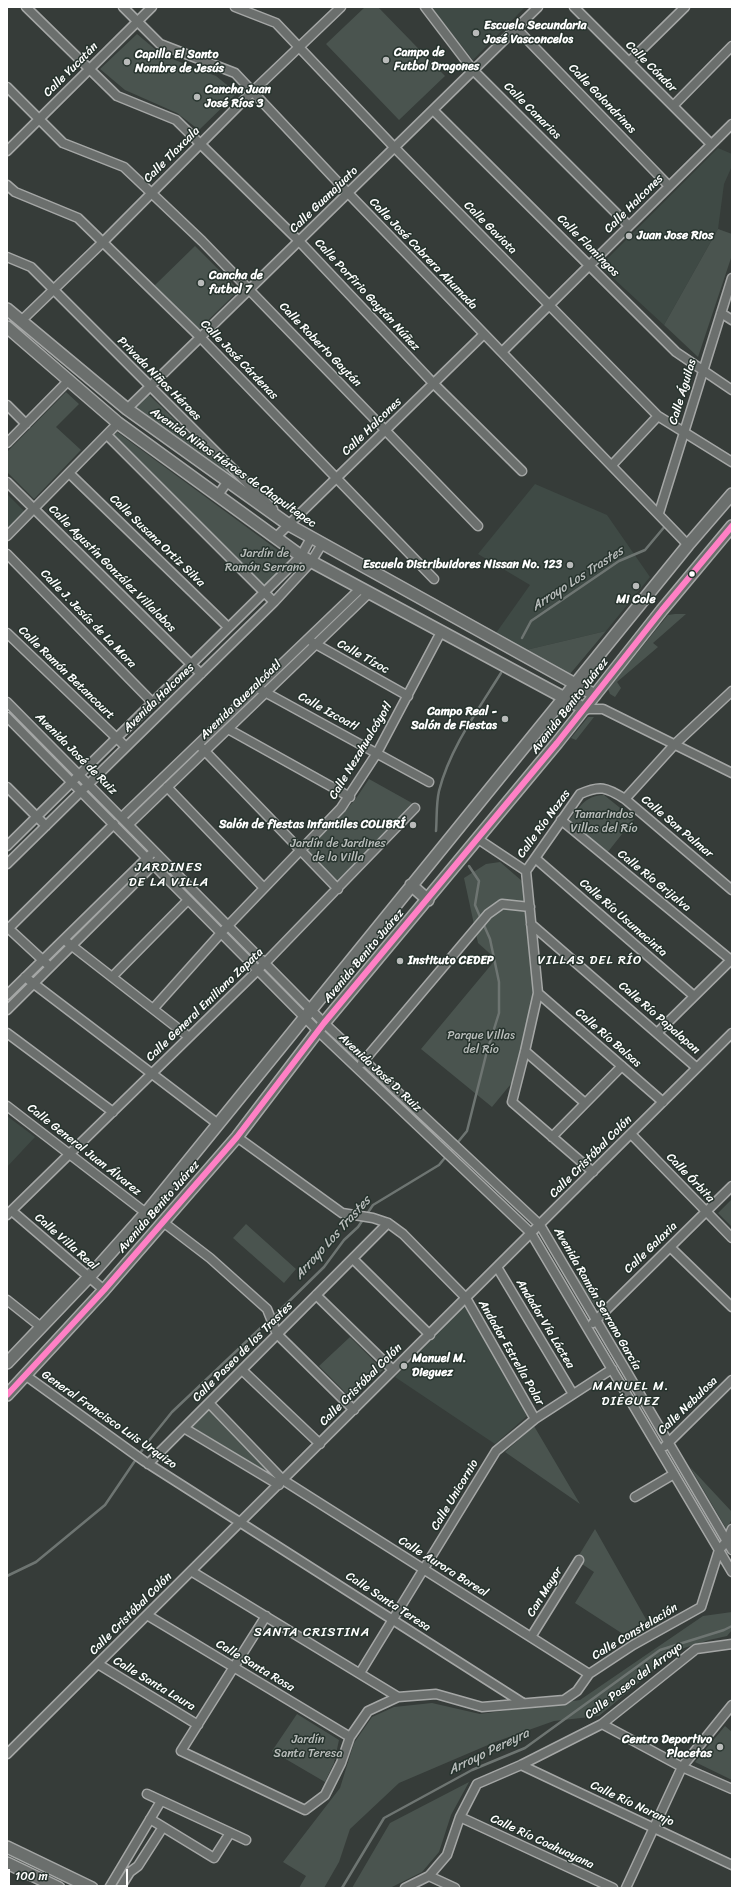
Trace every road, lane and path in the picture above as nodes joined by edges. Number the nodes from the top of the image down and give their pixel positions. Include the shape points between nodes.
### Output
1 (26, 7) edge
2 (123, 7) edge
3 (152, 7) edge
4 (235, 7) edge
5 (341, 7) edge
6 (425, 7) edge
7 (538, 7) edge
8 (574, 7) edge
9 (685, 7) edge
10 (137, 21) junction
11 (516, 28) junction
12 (732, 46) edge
13 (299, 48) junction
14 (629, 62) junction
15 (89, 69) junction
16 (473, 70) junction
17 (7, 87) edge
18 (253, 91) junction
19 (673, 106) junction
20 (433, 110) junction
21 (39, 119) junction
22 (732, 124) edge
23 (200, 144) junction
24 (711, 144) junction
25 (394, 147) junction
26 (7, 151) edge
27 (7, 185) edge
28 (669, 186) junction
29 (151, 193) junction
30 (348, 193) junction
31 (629, 226) junction
32 (299, 241) junction
33 (102, 243) junction
34 (7, 257) edge
35 (590, 265) junction
36 (732, 278) edge
37 (249, 289) junction
38 (53, 290) junction
39 (549, 305) junction
40 (7, 309) edge
41 (721, 313) junction
42 (732, 320) edge
43 (21, 321) junction
44 (7, 327) edge
45 (484, 334) junction
46 (200, 337) junction
47 (502, 352) junction
48 (702, 370) junction
49 (69, 380) junction
50 (434, 384) junction
51 (150, 387) junction
52 (732, 390) edge
53 (7, 405) edge
54 (126, 410) junction
55 (658, 416) junction
56 (118, 423) junction
57 (26, 424) junction
58 (386, 430) junction
59 (684, 432) junction
60 (107, 435) junction
61 (7, 443) edge
62 (732, 462) edge
63 (612, 465) junction
64 (522, 471) dead end
65 (69, 473) junction
66 (336, 478) junction
67 (228, 481) junction
68 (7, 482) edge
69 (732, 494) edge
70 (218, 495) junction
71 (34, 508) junction
72 (659, 513) junction
73 (289, 525) junction
74 (478, 526) dead end
75 (732, 526) edge
76 (7, 536) edge
77 (276, 537) junction
78 (311, 538) junction
79 (322, 544) junction
80 (688, 545) junction
81 (7, 554) edge
82 (301, 556) junction
83 (311, 562) junction
84 (434, 580) dead end
85 (365, 591) junction
86 (263, 593) junction
87 (274, 602) junction
88 (228, 627) junction
89 (7, 632) edge
90 (441, 632) junction
91 (307, 639) junction
92 (316, 644) junction
93 (191, 664) junction
94 (201, 674) junction
95 (576, 684) junction
96 (257, 687) junction
97 (266, 692) junction
98 (731, 694) edge
99 (595, 695) junction
100 (408, 696) junction
101 (564, 699) junction
102 (7, 702) edge
103 (152, 702) junction
104 (585, 709) junction
105 (603, 709) junction
106 (7, 717) edge
107 (228, 729) junction
108 (116, 738) junction
109 (198, 744) junction
110 (675, 744) junction
111 (126, 747) junction
112 (205, 751) junction
113 (376, 753) junction
114 (732, 773) edge
115 (79, 774) junction
116 (72, 782) junction
117 (429, 782) dead end
118 (89, 784) junction
119 (7, 787) edge
120 (167, 787) junction
121 (81, 792) junction
122 (350, 797) junction
123 (625, 799) junction
124 (415, 808) dead end
125 (36, 817) junction
126 (122, 817) junction
127 (561, 820) junction
128 (114, 824) junction
129 (129, 824) junction
130 (46, 826) junction
131 (478, 839) junction
132 (7, 846) edge
133 (155, 850) junction
134 (301, 850) junction
135 (161, 857) junction
136 (147, 858) junction
137 (535, 858) junction
138 (8, 862) edge
139 (153, 864) junction
140 (526, 871) junction
141 (411, 885) junction
142 (264, 888) junction
143 (338, 889) junction
144 (732, 890) edge
145 (188, 900) junction
146 (428, 900) junction
147 (530, 907) junction
148 (531, 924) junction
149 (228, 925) junction
150 (8, 927) edge
151 (221, 933) junction
152 (64, 939) junction
153 (72, 946) junction
154 (731, 959) edge
155 (42, 960) junction
156 (265, 963) junction
157 (50, 967) junction
158 (258, 970) junction
159 (25, 977) junction
160 (112, 978) junction
161 (34, 983) junction
162 (538, 993) junction
163 (7, 995) edge
164 (694, 996) junction
165 (7, 1009) edge
166 (153, 1009) junction
167 (308, 1013) junction
168 (321, 1027) junction
169 (7, 1033) edge
170 (658, 1033) junction
171 (731, 1036) edge
172 (189, 1037) junction
173 (525, 1051) junction
174 (364, 1060) junction
175 (622, 1066) junction
176 (357, 1068) junction
177 (697, 1068) junction
178 (152, 1073) junction
179 (663, 1102) junction
180 (585, 1103) junction
181 (7, 1106) edge
182 (113, 1112) junction
183 (218, 1124) junction
184 (630, 1134) junction
185 (237, 1137) junction
186 (552, 1137) junction
187 (70, 1154) junction
188 (593, 1172) junction
189 (732, 1186) edge
190 (706, 1211) junction
191 (9, 1213) edge
192 (146, 1213) junction
193 (163, 1222) junction
194 (388, 1223) junction
195 (540, 1225) junction
196 (531, 1233) junction
197 (732, 1238) edge
198 (670, 1247) junction
199 (353, 1259) junction
200 (497, 1267) junction
201 (89, 1277) junction
202 (104, 1290) junction
203 (316, 1295) junction
204 (466, 1298) junction
205 (7, 1300) edge
206 (732, 1307) edge
207 (596, 1320) junction
208 (41, 1327) junction
209 (587, 1328) junction
210 (277, 1334) junction
211 (430, 1334) junction
212 (7, 1363) edge
213 (612, 1369) junction
214 (242, 1370) junction
215 (393, 1370) junction
216 (26, 1375) junction
217 (732, 1380) edge
218 (573, 1394) junction
219 (7, 1395) edge
220 (209, 1403) junction
221 (354, 1410) junction
222 (535, 1419) junction
223 (184, 1428) junction
224 (668, 1442) junction
225 (320, 1444) junction
226 (660, 1450) junction
227 (146, 1463) junction
228 (674, 1474) junction
229 (281, 1482) junction
230 (635, 1497) dead end
231 (241, 1522) junction
232 (732, 1529) edge
233 (727, 1542) junction
234 (719, 1550) junction
235 (732, 1550) edge
236 (579, 1560) dead end
237 (424, 1569) junction
238 (192, 1571) junction
239 (732, 1572) edge
240 (147, 1615) junction
241 (266, 1616) junction
242 (393, 1620) junction
243 (531, 1637) junction
244 (732, 1644) edge
245 (98, 1664) junction
246 (234, 1667) junction
247 (360, 1673) junction
248 (589, 1674) junction
249 (398, 1697) junction
250 (523, 1703) junction
251 (732, 1705) edge
252 (602, 1724) junction
253 (198, 1725) junction
254 (350, 1737) junction
255 (7, 1754) edge
256 (521, 1766) junction
257 (682, 1767) junction
258 (732, 1789) edge
259 (147, 1794) dead end
260 (161, 1801) junction
261 (460, 1817) junction
262 (150, 1819) junction
263 (163, 1827) junction
264 (654, 1828) junction
265 (230, 1833) junction
266 (246, 1840) dead end
267 (7, 1847) edge
268 (7, 1863) edge
269 (732, 1865) edge
270 (429, 1876) junction
271 (59, 1888) edge
272 (92, 1888) edge
273 (109, 1888) edge
274 (120, 1888) edge
275 (405, 1888) edge
276 (455, 1888) edge
277 (613, 1888) edge
278 (626, 1888) edge

1 - 15 street, Calle Porfirio Gaytán Núñez
2 - 10 street, Calle José Cabrera Ahumada
3 - 10 street, Calle Yucatán
4 - 13 street, Calle Gaviota via 276,23
5 - 13 street, Calle Tlaxcala
6 - 16 street, Calle Canarios
7 - 11 street, Calle Guanajuato
8 - 14 street, Calle Cóndor
9 - 14 street
10 - 15 street, Calle Yucatán
10 - 18 street, Calle José Cabrera Ahumada via 160,44 236,73
11 - 16 street, Calle Guanajuato
11 - 28 street, Calle Golondrinas
12 - 19 street
13 - 18 street, Calle Tlaxcala
13 - 25 street, Calle Gaviota
14 - 19 street, Calle Cóndor
15 - 21 street, Calle Yucatán
15 - 23 street, Calle Porfirio Gaytán Núñez via 117,96 176,120
16 - 20 street, Calle Guanajuato
16 - 31 street, Calle Canarios
17 - 21 street, Calle Roberto Gaytán
18 - 23 street, Calle Tlaxcala
18 - 30 street, Calle José Cabrera Ahumada
19 - 24 street, Calle Cóndor
20 - 25 street, Calle Guanajuato
20 - 35 street, Calle Flamingos
21 - 26 street, Calle Yucatán
21 - 29 street, Calle Roberto Gaytán via 63,143 124,167
22 - 24 street, Calle Halcones
23 - 29 street, Calle Tlaxcala
23 - 32 street, Calle Porfirio Gaytán Núñez
24 - 28 street, Calle Halcones
25 - 30 street, Calle Guanajuato
25 - 39 street, Calle Gaviota
27 - 33 street, Calle José Cárdenas via 15,192 78,218
28 - 31 street, Calle Halcones
29 - 33 street, Calle Tlaxcala
29 - 37 street, Calle Roberto Gaytán
30 - 32 street, Calle Guanajuato
30 - 45 street, Calle José Cabrera Ahumada
31 - 35 street, Calle Halcones
32 - 37 street, Calle Guanajuato
32 - 50 street, Calle Porfirio Gaytán Núñez
33 - 38 street, Calle Tlaxcala
33 - 46 street, Calle José Cárdenas
34 - 38 street, Privada Niños Héroes via 31,267
35 - 39 street, Calle Halcones
35 - 48 street, Calle Flamingos via 676,352
36 - 41 street, Calle Águilas
37 - 46 street, Calle Guanajuato
37 - 58 street, Calle Roberto Gaytán
38 - 43 street, Calle Tlaxcala
38 - 51 street, Privada Niños Héroes
39 - 47 street, Calle Halcones
39 - 55 street, Calle Gaviota
40 - 43 main road, Avenida Niños Héroes de Chapultepec
41 - 42 street
41 - 48 street, Calle Águilas
43 - 54 main road, Avenida Niños Héroes de Chapultepec
44 - 49 main road
45 - 47 street, Calle José Cabrera Ahumada
45 - 50 street, Calle Halcones
46 - 51 street, Calle Guanajuato
46 - 66 street, Calle José Cárdenas
47 - 63 street, Calle José Cabrera Ahumada
48 - 52 street, Calle Flamingos
48 - 59 street, Calle Águilas
49 - 56 main road
49 - 57 street
50 - 58 street, Calle Halcones
50 - 64 street, Calle Porfirio Gaytán Núñez
51 - 54 street, Calle Guanajuato
51 - 73 street, Privada Niños Héroes
53 - 57 street
54 - 67 main road, Avenida Niños Héroes de Chapultepec
55 - 59 street, Calle Gaviota
55 - 63 street
56 - 60 street
56 - 70 main road
57 - 61 street
58 - 66 street, Calle Halcones
58 - 74 street, Calle Roberto Gaytán
59 - 62 street, Calle Gaviota
59 - 72 street, Calle Águilas
60 - 65 street
60 - 86 street
63 - 72 street, Calle José Cabrera Ahumada
65 - 71 street
65 - 88 street, Calle Susana Ortiz Silva
66 - 73 street, Calle Halcones
66 - 84 street, Calle José Cárdenas
67 - 70 street
67 - 73 main road, Avenida Niños Héroes de Chapultepec
68 - 71 street, Calle Agustín González Villalobos
69 - 80 main road, Avenida Benito Juárez
70 - 77 main road
71 - 76 street
71 - 93 street, Calle Agustín González Villalobos
72 - 80 street, Calle José Cabrera Ahumada
73 - 77 street, Calle Halcones
73 - 78 main road, Avenida Niños Héroes de Chapultepec
75 - 99 main road, Avenida Benito Juárez
77 - 82 main road
78 - 79 main road, Avenida Niños Héroes de Chapultepec
78 - 82 street, Avenida Halcones
79 - 83 street, Avenida Halcones
79 - 95 main road, Avenida Niños Héroes de Chapultepec
80 - 95 main road, Avenida Benito Juárez
81 - 103 street, Calle J. Jesús de La Mora
82 - 83 main road
82 - 86 street, Avenida Halcones
83 - 85 main road
83 - 87 street, Avenida Halcones
85 - 90 main road
85 - 91 street, Avenida Quezalcóatl
85 - 92 street, Avenida Quezalcóatl
86 - 87 street
86 - 88 street, Avenida Halcones
87 - 94 street, Avenida Halcones
88 - 93 street, Avenida Halcones
89 - 108 street, Calle Ramón Betancourt
90 - 100 street, Calle Nezahualcóyotl
90 - 101 main road
91 - 92 street, Calle Tízoc
91 - 96 street, Avenida Quezalcóatl
92 - 97 street, Avenida Quezalcóatl
92 - 100 street, Calle Tízoc
93 - 94 street, Calle Agustín González Villalobos
93 - 103 street, Avenida Halcones
94 - 111 street, Avenida Halcones
95 - 99 main road, Avenida Niños Héroes de Chapultepec
95 - 101 main road, Avenida Benito Juárez
96 - 97 street, Calle Izcoatl
96 - 109 street, Avenida Quezalcóatl
97 - 107 street, Avenida Quezalcóatl
97 - 113 street, Calle Izcoatl
98 - 110 street
99 - 104 main road, Avenida Benito Juárez
99 - 105 street
100 - 113 street, Calle Nezahualcóyotl
101 - 104 main road
101 - 141 main road, Avenida Benito Juárez
102 - 115 street, Avenida José de Ruiz
103 - 108 street, Avenida Halcones
104 - 105 street
104 - 131 main road, Avenida Benito Juárez
105 - 110 street
106 - 116 street, Avenida José de Ruiz
107 - 112 street, Avenida Quezalcóatl
107 - 122 street
108 - 111 street, Calle Ramón Betancourt
108 - 115 street, Avenida Halcones
109 - 112 street
109 - 126 street, Avenida Quezalcóatl
110 - 114 street
110 - 123 street
111 - 118 street, Avenida Halcones
112 - 120 street, Avenida Quezalcóatl
112 - 134 street
113 - 117 street, Calle Izcoatl
113 - 122 street, Calle Nezahualcóyotl
115 - 116 street, Avenida Halcones
115 - 118 street, Avenida José de Ruiz
116 - 121 street, Avenida José de Ruiz
116 - 125 street, Avenida Halcones
118 - 121 street, Avenida Halcones
118 - 126 street, Avenida José de Ruiz
119 - 125 street
120 - 129 street, Avenida Quezalcóatl
120 - 142 street
121 - 128 street, Avenida José de Ruiz
121 - 130 street, Avenida Halcones
122 - 134 street, Calle Nezahualcóyotl
123 - 127 street, Calle Río Nazas via 610,790 594,788 580,794
123 - 144 street, Calle San Palmar
124 - 143 street, Calle General Emiliano Zapata
125 - 130 street
125 - 132 street, Avenida Halcones
126 - 129 street, Avenida José de Ruiz
127 - 137 street, Calle Río Nazas
127 - 154 street, Calle Río Grijalva
128 - 136 street, Avenida José D. Ruiz
128 - 150 street
129 - 133 street, Avenida José D. Ruiz
130 - 138 street, Avenida Halcones
131 - 140 street
131 - 146 main road, Avenida Benito Juárez
133 - 135 street, Avenida José D. Ruiz
133 - 136 street
134 - 142 street, Calle Nezahualcóyotl
134 - 143 street
135 - 139 street
135 - 149 street, Avenida José D. Ruiz
136 - 139 street, Avenida José D. Ruiz
136 - 152 street
137 - 140 street, Calle Río Nazas
137 - 164 street, Calle Río Usumacinta
139 - 145 street, Avenida José D. Ruiz
139 - 153 street
140 - 147 street
141 - 146 main road
141 - 167 main road, Avenida Benito Juárez
142 - 149 street, Calle Nezahualcóyotl
143 - 156 street, Calle General Emiliano Zapata
145 - 151 street, Avenida José D. Ruiz
145 - 160 street
146 - 168 main road, Avenida Benito Juárez
147 - 148 street
147 - 174 street via 502,904 488,914
148 - 162 street
148 - 170 street, Calle Río Papalopan
149 - 151 street, Calle Nezahualcóyotl
149 - 156 street, Avenida José D. Ruiz
150 - 155 street
151 - 158 street, Avenida José D. Ruiz
151 - 166 street, Calle Nezahualcóyotl
152 - 153 street
152 - 155 street
153 - 157 street
153 - 160 street
154 - 164 street
155 - 157 street
155 - 159 street
156 - 158 street, Calle General Emiliano Zapata
156 - 167 street, Avenida José D. Ruiz
157 - 161 street
158 - 167 street, Avenida José D. Ruiz
158 - 172 street, Calle General Emiliano Zapata
159 - 161 street
159 - 163 street
160 - 166 street
161 - 165 street
161 - 178 street
162 - 173 street
162 - 175 street, Calle Río Balsas
164 - 170 street
166 - 172 street
167 - 168 street, Avenida José D. Ruiz
167 - 183 main road, Avenida Benito Juárez
168 - 174 street, Avenida José D. Ruiz
168 - 176 street, Avenida José D. Ruiz
168 - 185 main road, Avenida Benito Juárez
169 - 182 street
170 - 177 street, Calle Río Papalopan
171 - 177 street, Calle Cristóbal Colón
172 - 178 street, Calle General Emiliano Zapata
173 - 180 street
173 - 186 street via 512,1102
174 - 176 street
174 - 195 street, Avenida José D. Ruiz
175 - 179 street, Calle Río Balsas
175 - 180 street
176 - 196 street, Avenida José D. Ruiz
177 - 179 street, Calle Cristóbal Colón
178 - 182 street, Calle General Emiliano Zapata
178 - 183 street
179 - 184 street, Calle Cristóbal Colón
180 - 186 street
181 - 187 street, Calle General Juan Álvarez
182 - 187 street, Calle General Emiliano Zapata
183 - 192 main road, Avenida Benito Juárez
184 - 188 street, Calle Cristóbal Colón
184 - 190 street, Calle Órbita
185 - 193 main road, Avenida Benito Juárez
185 - 194 street, Andador Estrella Polar via 342,1213
186 - 188 street
187 - 191 street, Calle General Emiliano Zapata
187 - 192 street, Calle General Juan Álvarez
188 - 195 street, Calle Cristóbal Colón
189 - 190 street, Calle Galaxia
190 - 197 street, Calle Órbita
190 - 198 street, Calle Galaxia
191 - 201 street, Calle Villa Real
192 - 201 main road, Avenida Benito Juárez
193 - 202 main road, Avenida Benito Juárez
193 - 210 street via 210,1258 267,1309
194 - 199 street, Calle Paseo de los Trastes
194 - 204 street, Andador Estrella Polar via 403,1234
195 - 196 street, Calle Cristóbal Colón
195 - 207 street, Avenida Ramón Serrano García
196 - 200 street, Calle Cristóbal Colón
196 - 209 street, Avenida Ramón Serrano García
198 - 206 street
198 - 207 street, Calle Galaxia
199 - 203 street, Calle Paseo de los Trastes
199 - 211 street
200 - 204 street, Calle Cristóbal Colón
200 - 218 street, Andador Vía Láctea
201 - 202 street, Calle Villa Real
201 - 208 main road, Avenida Benito Juárez
202 - 216 main road, Avenida Benito Juárez
203 - 210 street, Calle Paseo de los Trastes
203 - 215 street
204 - 211 street, Calle Cristóbal Colón
204 - 222 street, Andador Estrella Polar
205 - 208 street
207 - 209 street, Calle Galaxia
207 - 224 street, Avenida Ramón Serrano García
208 - 212 main road, Avenida Benito Juárez
209 - 213 street, Avenida Ramón Serrano García
210 - 214 street, Calle Paseo de los Trastes
210 - 221 street
211 - 215 street, Calle Cristóbal Colón
213 - 218 street, Calle Unicornio
213 - 226 street, Avenida Ramón Serrano García
214 - 220 street, Calle Paseo de los Trastes
214 - 225 street
215 - 221 street, Calle Cristóbal Colón
216 - 219 main road, Avenida Benito Juárez
216 - 227 street, General Francisco Luis Urquizo
217 - 224 street, Calle Nebulosa
218 - 222 street, Calle Unicornio
220 - 223 street, Calle Paseo de los Trastes
220 - 229 street
221 - 225 street, Calle Cristóbal Colón
222 - 237 street, Calle Unicornio via 496,1451
223 - 227 street, Calle Paseo de los Trastes
223 - 229 street, Calle Aurora Boreal
224 - 226 street, Calle Nebulosa
224 - 233 street, Avenida Ramón Serrano García
225 - 229 street, Calle Cristóbal Colón
226 - 228 street, Avenida Ramón Serrano García
227 - 231 street, General Francisco Luis Urquizo
228 - 230 street
228 - 234 street, Avenida Ramón Serrano García
229 - 231 street, Calle Cristóbal Colón
229 - 237 street, Calle Aurora Boreal
231 - 238 street, Calle Cristóbal Colón
231 - 242 street, Calle Santa Teresa
232 - 233 street, Calle Constelación
233 - 234 street, Calle Constelación
233 - 235 street, Avenida Ramón Serrano García
234 - 239 street, Avenida Ramón Serrano García
234 - 248 street, Calle Constelación via 701,1606
236 - 243 street, Can Mayor
237 - 242 street, Calle Unicornio
237 - 243 street, Calle Aurora Boreal
238 - 240 street, Calle Cristóbal Colón
238 - 241 street
240 - 245 street, Calle Cristóbal Colón
240 - 246 street, Calle Santa Rosa
241 - 246 street
241 - 247 street
242 - 247 street, Calle Unicornio
242 - 250 street, Calle Santa Teresa
243 - 248 street, Calle Aurora Boreal
244 - 252 street, Calle Paseo del Arroyo via 696,1649
245 - 253 street, Calle Santa Laura
245 - 255 street, Calle Cristóbal Colón
246 - 253 street
246 - 254 street, Calle Santa Rosa
247 - 249 street
248 - 250 street, Calle Constelación via 577,1691 564,1700
249 - 250 street, Calle Constelación via 436,1694 482,1707
249 - 254 street, Calle Constelación via 368,1711
251 - 257 street
252 - 256 street, Calle Paseo del Arroyo
252 - 257 street
253 - 254 street, Calle Constelación via 181,1751 305,1810 325,1795 341,1763
256 - 261 street, Calle Paseo del Arroyo via 478,1784
256 - 264 street, Calle Río Naranjo
257 - 258 street
257 - 264 street
259 - 260 street
260 - 262 street
260 - 265 street
261 - 270 street, Calle Paseo del Arroyo via 447,1855
261 - 277 street, Calle Río Coahuayana
262 - 263 street
262 - 273 street
263 - 265 street via 214,1858
263 - 274 street via 138,1866 130,1872
264 - 269 street, Calle Río Naranjo
264 - 278 street
265 - 266 street
267 - 272 main road
268 - 271 main road
270 - 275 street, Calle Paseo del Arroyo
270 - 276 street

